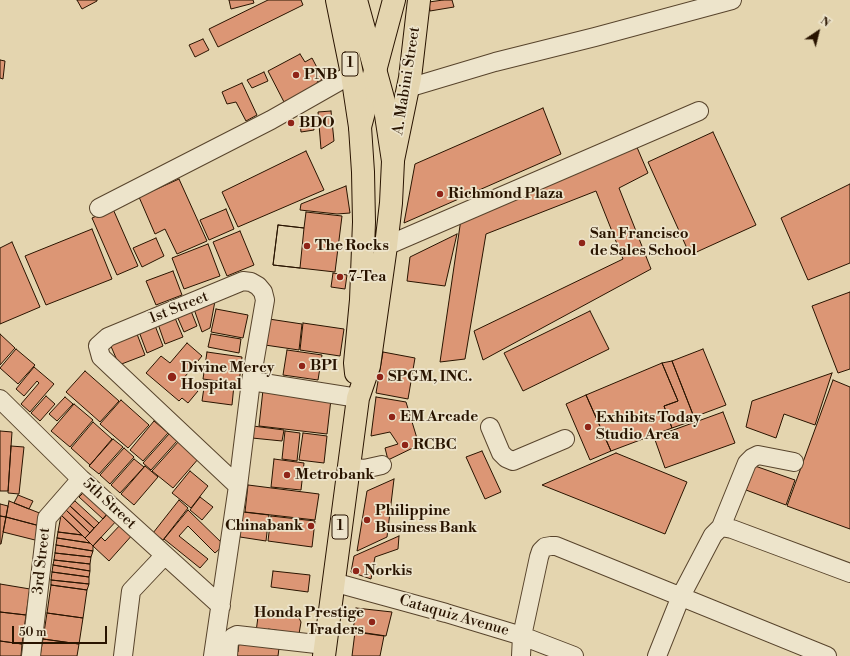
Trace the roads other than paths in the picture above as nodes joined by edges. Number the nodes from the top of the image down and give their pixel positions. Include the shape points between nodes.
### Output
1 (337, 0) edge
2 (356, 0) edge
3 (394, 0) edge
4 (419, 0) edge
5 (732, 0) edge
6 (376, 72) junction
7 (352, 74) junction
8 (408, 88) junction
9 (699, 111) dead end
10 (360, 128) junction
11 (393, 161) junction
12 (99, 208) dead end
13 (386, 246) junction
14 (251, 381) junction
15 (358, 398) junction
16 (0, 399) edge
17 (490, 427) dead end
18 (565, 439) dead end
19 (794, 462) dead end
20 (382, 465) dead end
21 (348, 467) junction
22 (81, 479) junction
23 (238, 486) junction
24 (721, 528) junction
25 (164, 556) junction
26 (850, 572) edge
27 (333, 582) junction
28 (681, 596) junction
29 (221, 606) junction
30 (522, 636) junction
31 (286, 648) edge
32 (324, 650) edge
33 (31, 656) edge
34 (123, 656) edge
35 (213, 656) edge
36 (228, 656) edge
37 (521, 656) edge
38 (574, 656) edge
39 (657, 656) edge
40 (827, 656) edge

1 - 7 main road, 1
2 - 6 main road, 1
3 - 6 main road, A. Mabini Street
4 - 8 main road, A. Mabini Street
5 - 8 street via 495,62
6 - 10 main road, A. Mabini Street
6 - 11 main road, 1 via 384,102
7 - 10 main road, 1
7 - 12 street via 271,120
8 - 11 main road, A. Mabini Street
9 - 13 street
10 - 15 main road, 1 via 364,222 355,364
11 - 13 main road, 1
13 - 15 main road, 1 via 369,366
14 - 15 street
14 - 23 street, 1st Street
14 - 23 street, 1st Street via 265,300 263,292 251,282 243,281 108,337 98,346 101,357
15 - 21 main road, 1
16 - 22 street, 5th Street
17 - 18 street via 501,453 506,458 514,460
19 - 24 street via 758,455 747,462
20 - 21 street via 364,469
21 - 27 main road, 1
22 - 25 street, 5th Street
22 - 33 street, 3rd Street via 47,518
23 - 29 street, 1st Street
24 - 26 street via 732,529
24 - 28 street via 713,535
25 - 29 street, 5th Street
25 - 34 street via 131,591
27 - 30 street, Cataquiz Avenue
27 - 32 main road, 1
28 - 30 street via 556,546 545,547 539,557
28 - 39 street
28 - 40 street
29 - 35 street, 1st Street
30 - 37 street
30 - 38 street, Cataquiz Avenue
31 - 32 street
31 - 36 street via 237,635 229,642

